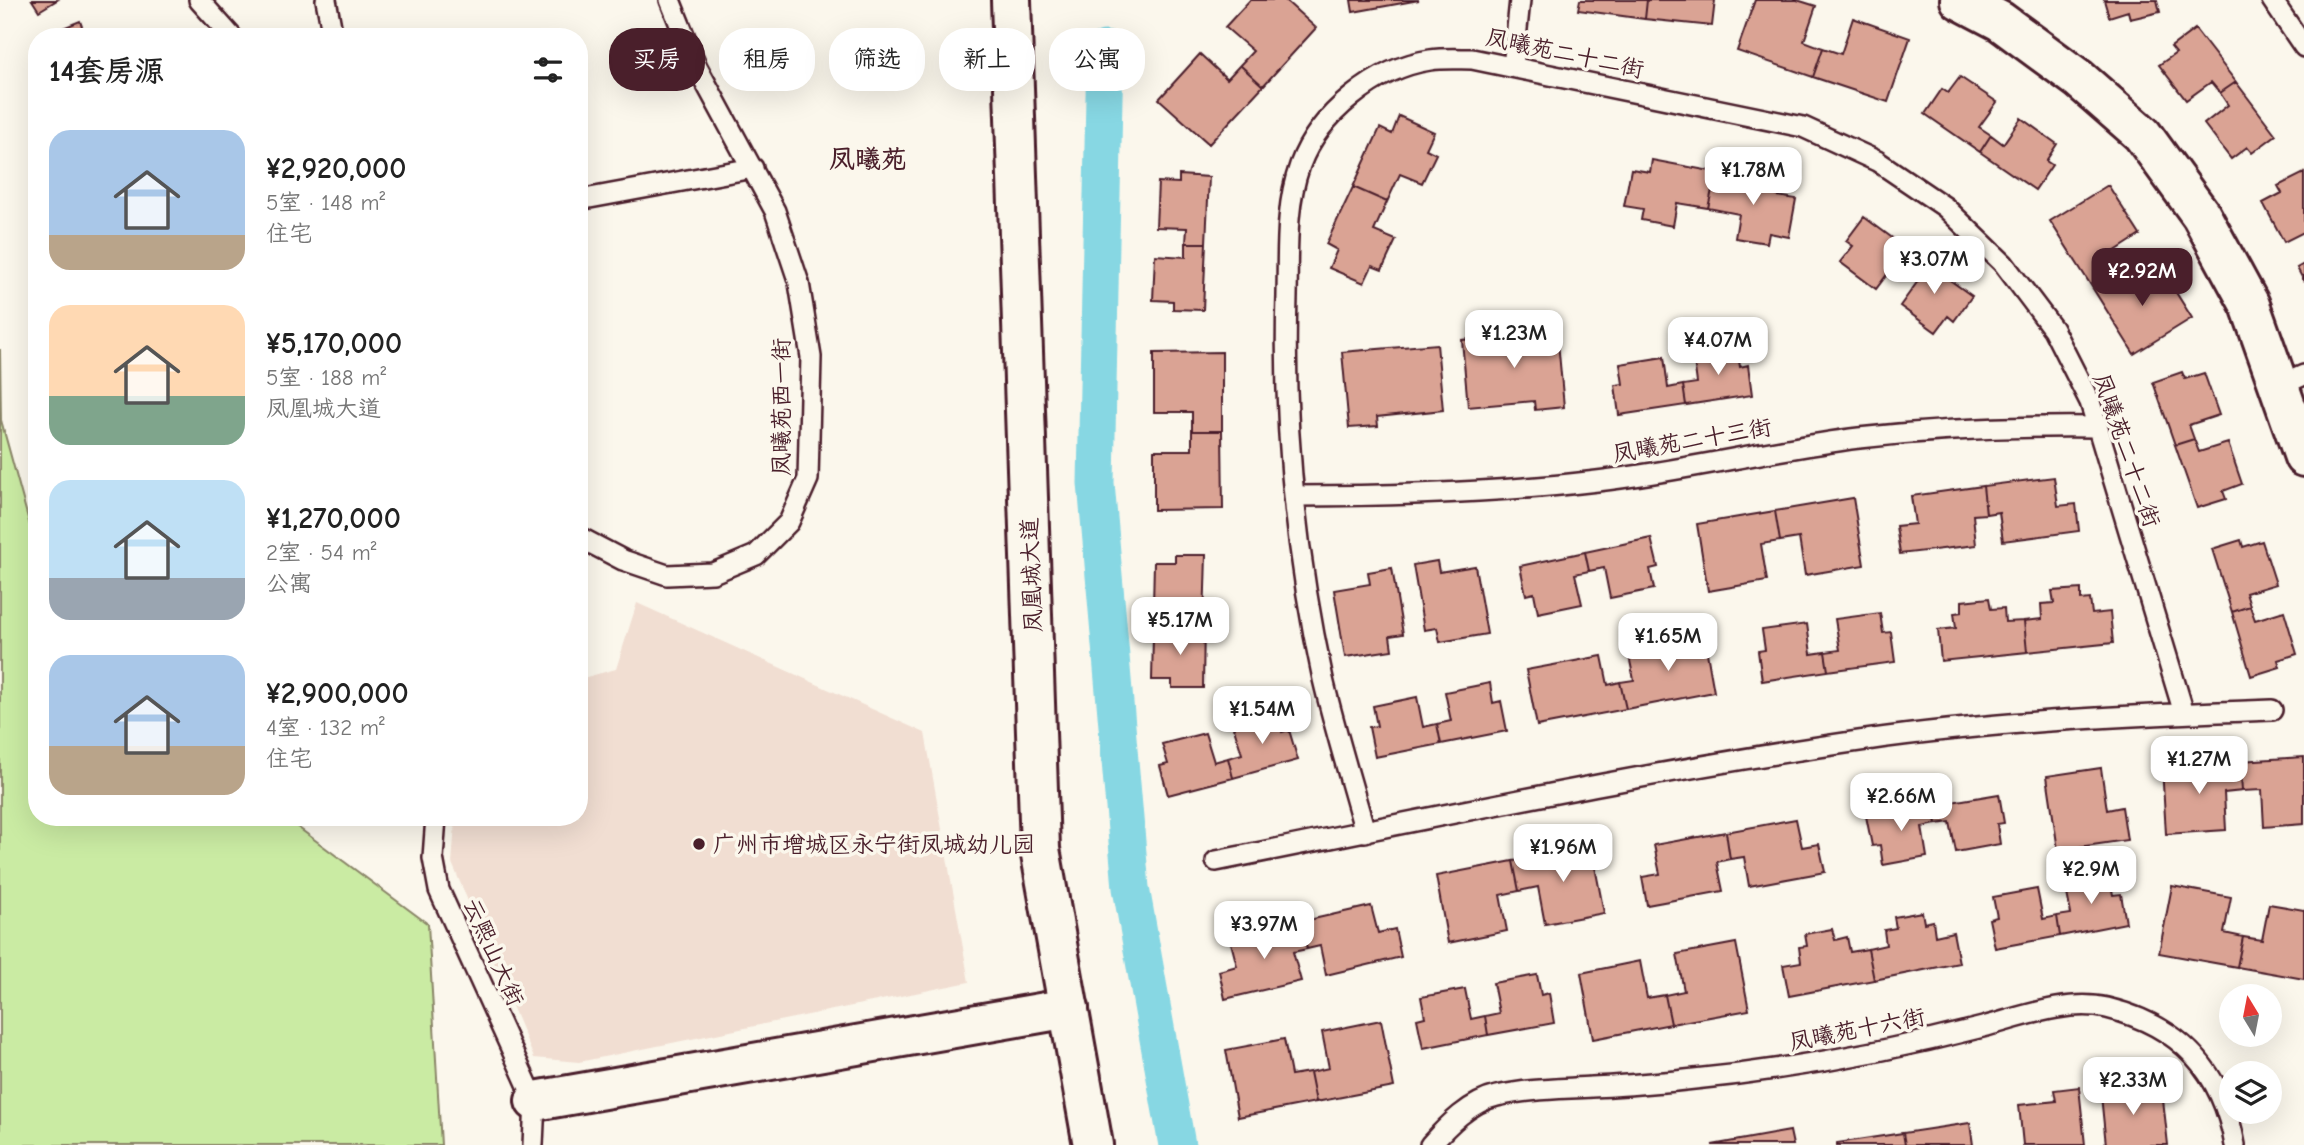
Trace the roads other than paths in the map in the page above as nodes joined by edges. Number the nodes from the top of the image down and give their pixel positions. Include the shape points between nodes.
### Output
1 (199, 0) edge
2 (326, 0) edge
3 (670, 0) edge
4 (1011, 0) edge
5 (1520, 0) edge
6 (1960, 0) edge
7 (2272, 0) edge
8 (224, 28) edge
9 (331, 28) edge
10 (2304, 47) edge
11 (1513, 67) junction
12 (753, 168) junction
13 (588, 198) edge
14 (2292, 381) edge
15 (2097, 427) junction
16 (2304, 457) edge
17 (1294, 496) junction
18 (588, 542) edge
19 (2272, 710) dead end
20 (2184, 713) junction
21 (435, 826) edge
22 (1365, 832) junction
23 (1216, 861) dead end
24 (1069, 1008) junction
25 (535, 1101) junction
26 (533, 1145) edge
27 (1093, 1145) edge
28 (1430, 1145) edge
29 (2235, 1145) edge

1 - 8 lane
2 - 9 lane
3 - 12 lane, 凤曦苑西一街 via 697,67
4 - 24 main road, 凤凰城大道 via 1040,849
5 - 11 lane
6 - 14 main road via 2000,21 2079,79 2142,134 2202,215
7 - 10 lane
11 - 15 lane, 凤曦苑二十二街 via 1803,127 1878,161 1945,207 2004,264 2053,330 2090,402
11 - 17 lane, 凤曦苑二十二街 via 1472,59 1429,60 1388,74 1351,96 1322,127 1300,164 1289,205 1285,365
12 - 13 lane
12 - 18 lane, 凤曦苑西一街 via 775,211 799,282 811,357 808,479 789,522 756,555 713,573 667,575
14 - 16 main road
15 - 17 lane, 凤曦苑二十三街 via 2017,426 1857,438 1599,481 1498,491
15 - 20 lane, 凤曦苑二十二街
17 - 22 lane, 凤曦苑二十二街 via 1324,679
19 - 20 lane
20 - 22 lane via 2003,724 1868,740 1734,760
21 - 25 lane, 云熙山大街 via 433,858 439,890
22 - 23 lane
24 - 25 main road
24 - 27 main road, 凤凰城大道
25 - 26 lane
28 - 29 lane, 凤曦苑十六街 via 1456,1117 1494,1096 1802,1065 2072,1007 2105,1008 2146,1020 2183,1044 2212,1077 2230,1116

